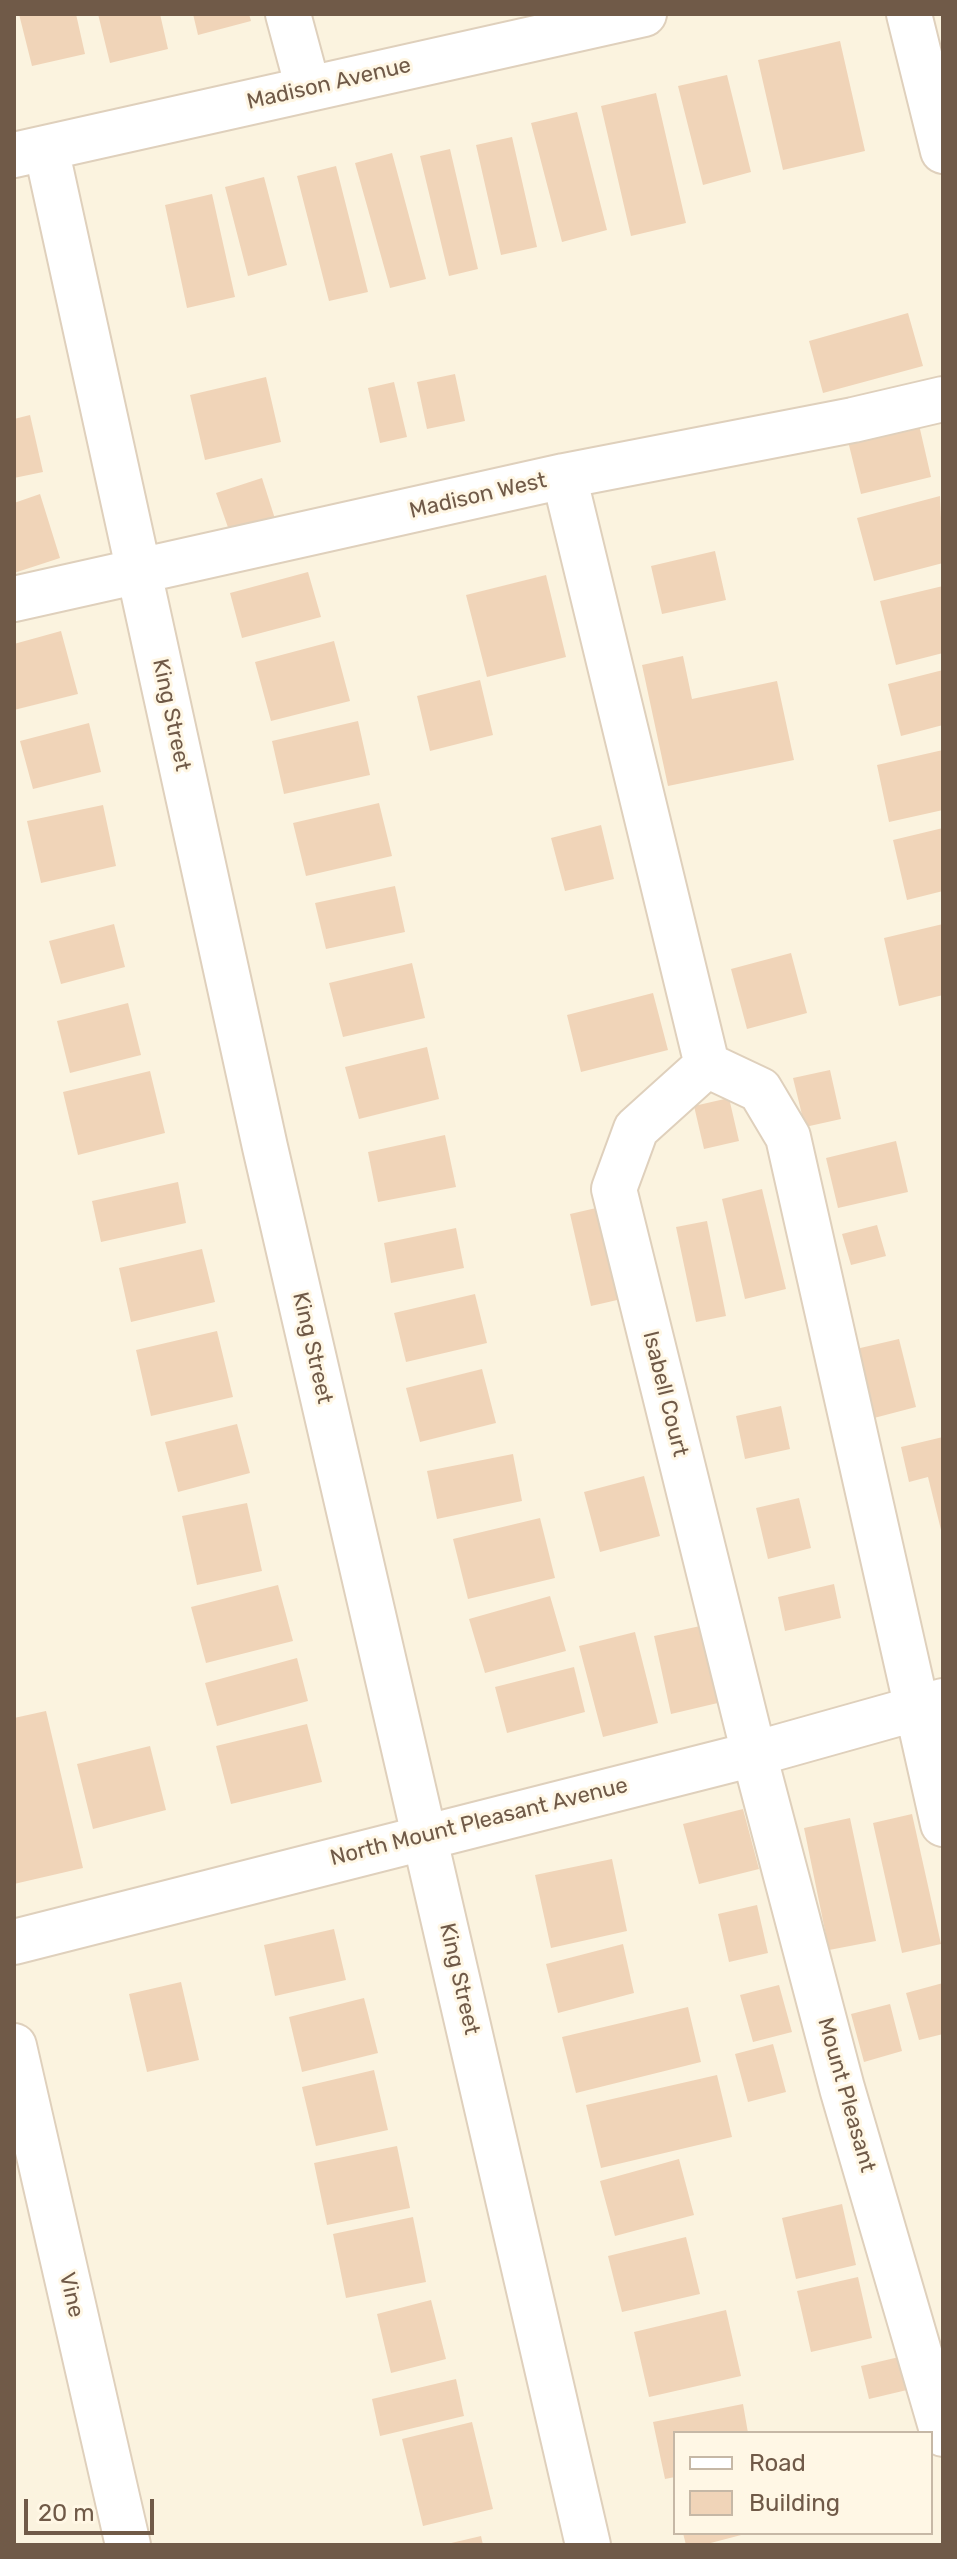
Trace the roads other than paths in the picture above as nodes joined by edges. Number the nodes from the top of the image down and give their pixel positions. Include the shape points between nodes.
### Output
1 (288, 14) edge
2 (644, 14) edge
3 (909, 14) edge
4 (308, 88) junction
5 (30, 151) edge
6 (943, 151) edge
7 (943, 399) edge
8 (564, 476) junction
9 (139, 572) junction
10 (14, 599) edge
11 (707, 1065) junction
12 (930, 1705) edge
13 (754, 1754) junction
14 (943, 1824) edge
15 (424, 1836) junction
16 (14, 1942) edge
17 (14, 2046) edge
18 (930, 2345) edge
19 (943, 2434) edge
20 (128, 2545) edge
21 (588, 2545) edge

1 - 4 street
2 - 4 street, Madison Avenue
3 - 6 street
4 - 5 street, Madison Avenue
5 - 9 street, King Street
7 - 8 street, Madison West
8 - 9 street, Madison West
8 - 11 street
9 - 10 street, Madison West
9 - 15 street, King Street
11 - 12 street via 760,1090 788,1137
11 - 13 street, Isabell Court via 636,1129 614,1189
12 - 13 street, North Mount Pleasant Avenue
12 - 14 street
13 - 15 street, North Mount Pleasant Avenue
13 - 18 street, Mount Pleasant via 842,2088
15 - 16 street, North Mount Pleasant Avenue
15 - 21 street, King Street
17 - 20 street, Vine
18 - 19 street, Mount Pleasant

